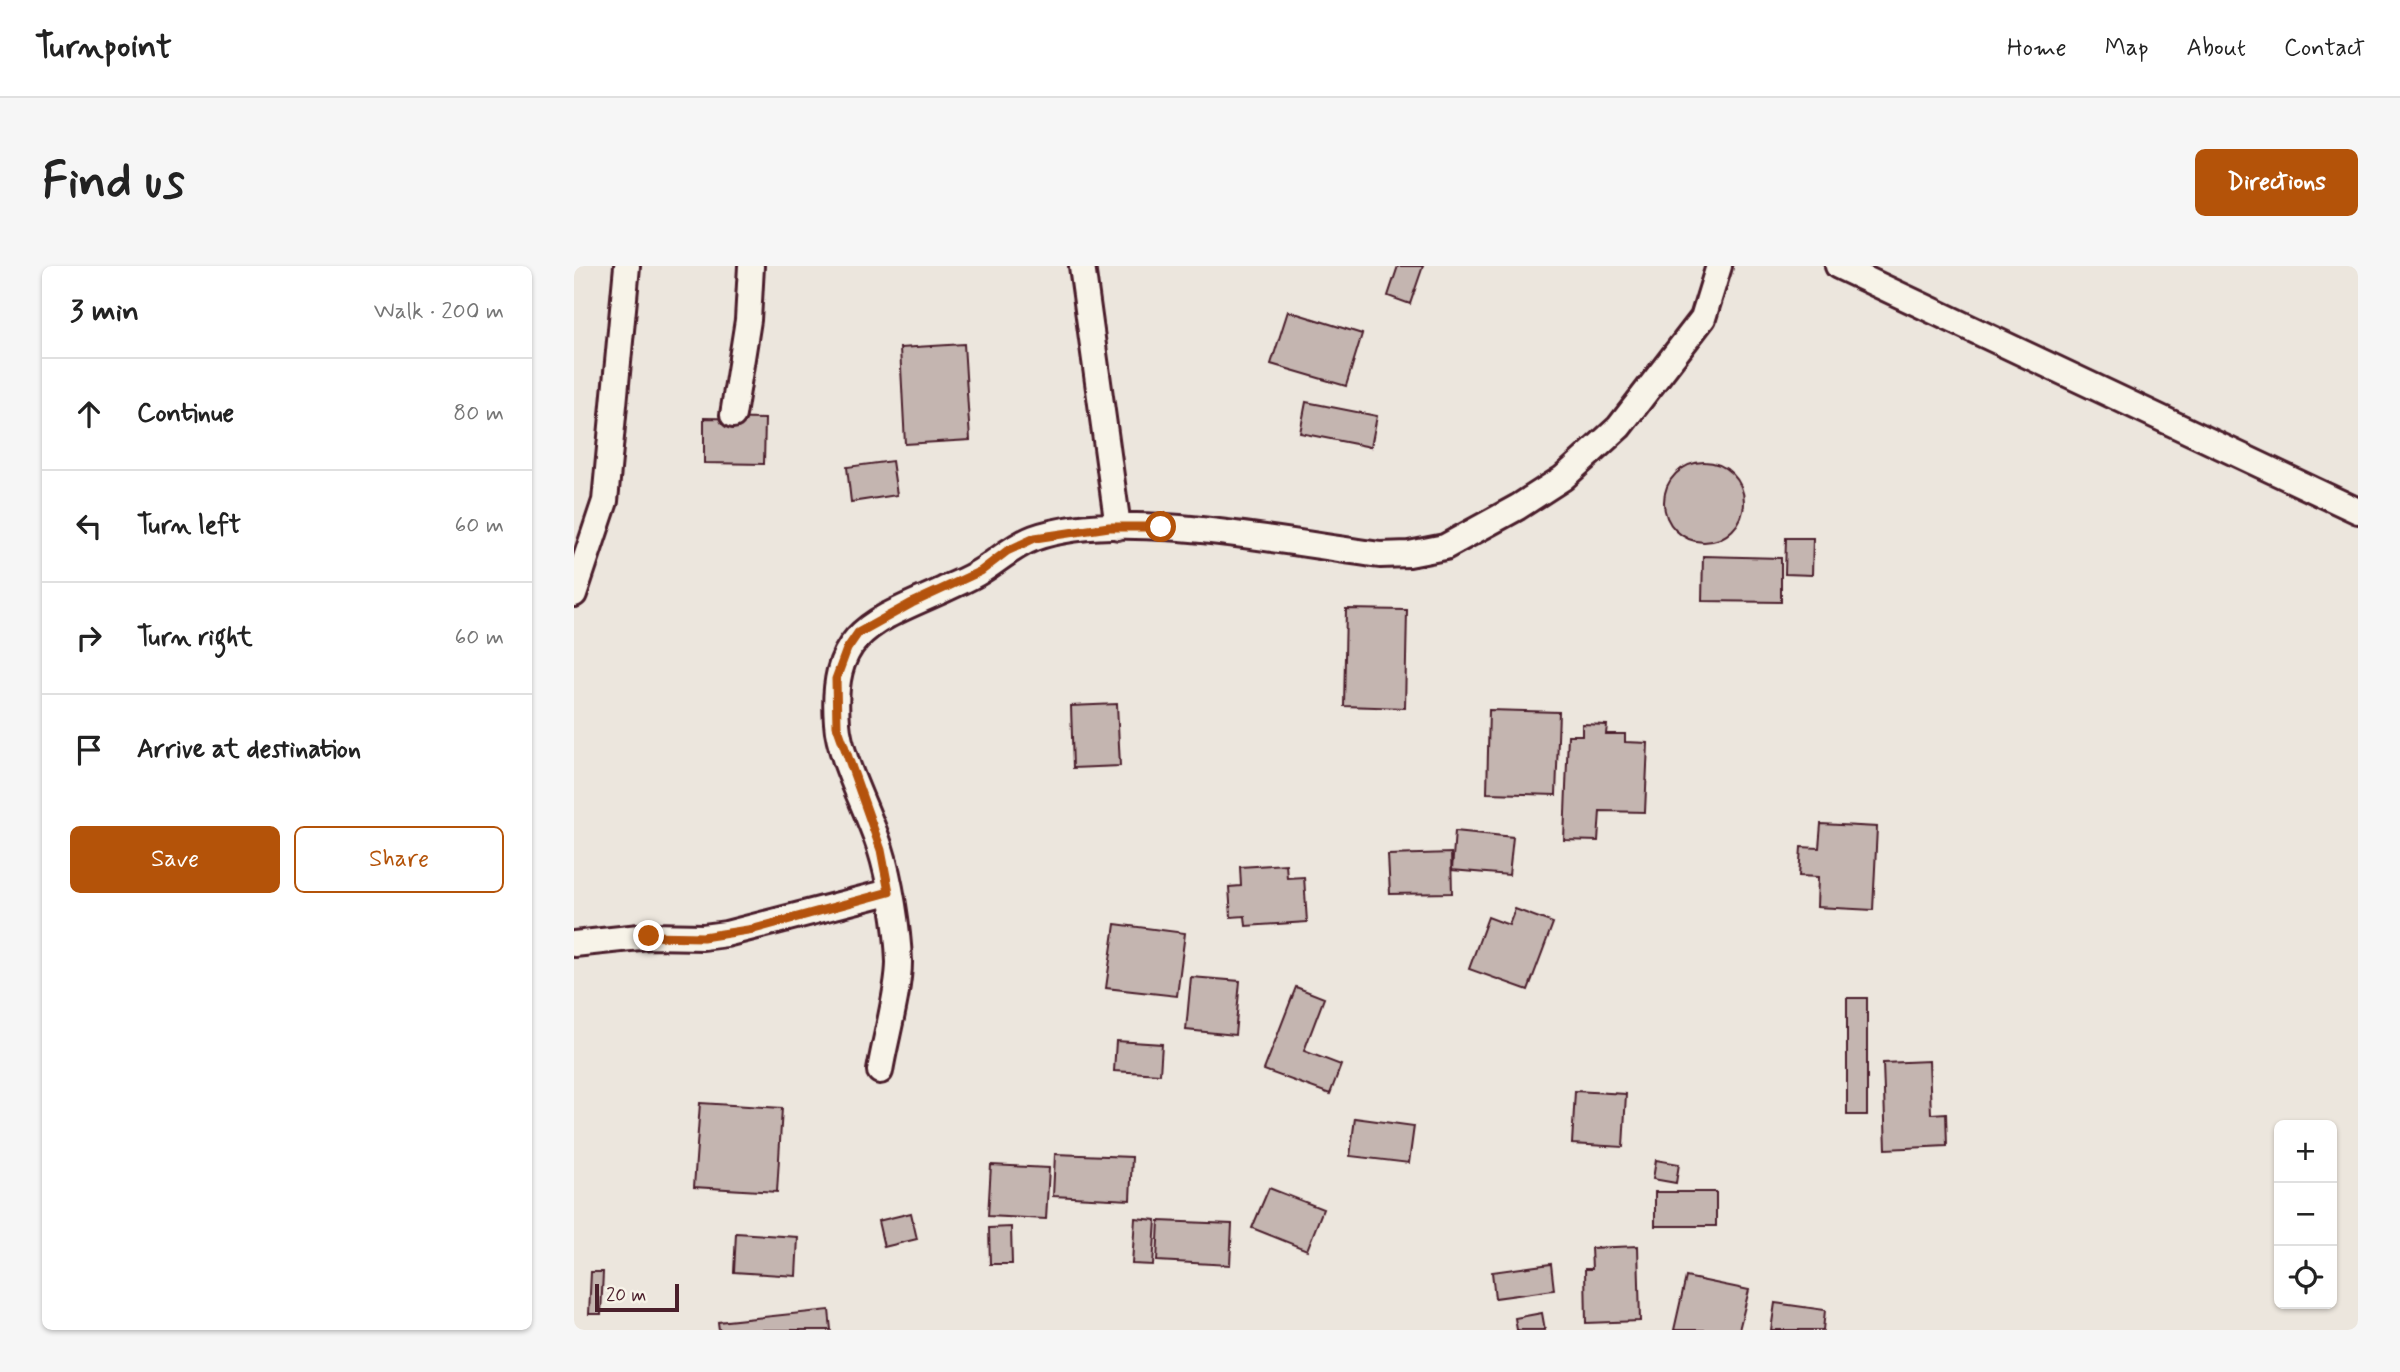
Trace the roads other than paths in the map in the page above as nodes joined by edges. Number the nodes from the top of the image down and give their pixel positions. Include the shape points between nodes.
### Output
1 (627, 266) edge
2 (751, 266) edge
3 (1082, 266) edge
4 (1719, 266) edge
5 (1838, 266) edge
6 (733, 415) dead end
7 (2358, 511) edge
8 (1118, 527) junction
9 (574, 594) edge
10 (889, 892) junction
11 (574, 944) edge
12 (880, 1071) dead end

1 - 9 street via 605,502
2 - 6 street
3 - 8 street
4 - 8 street via 1703,318 1619,427 1563,478 1444,547 1380,555 1161,527
5 - 7 street
8 - 10 street via 1035,538 1007,551 981,571 858,633 847,649 836,679 837,726 881,850
10 - 11 street via 726,934
10 - 12 street via 899,964

